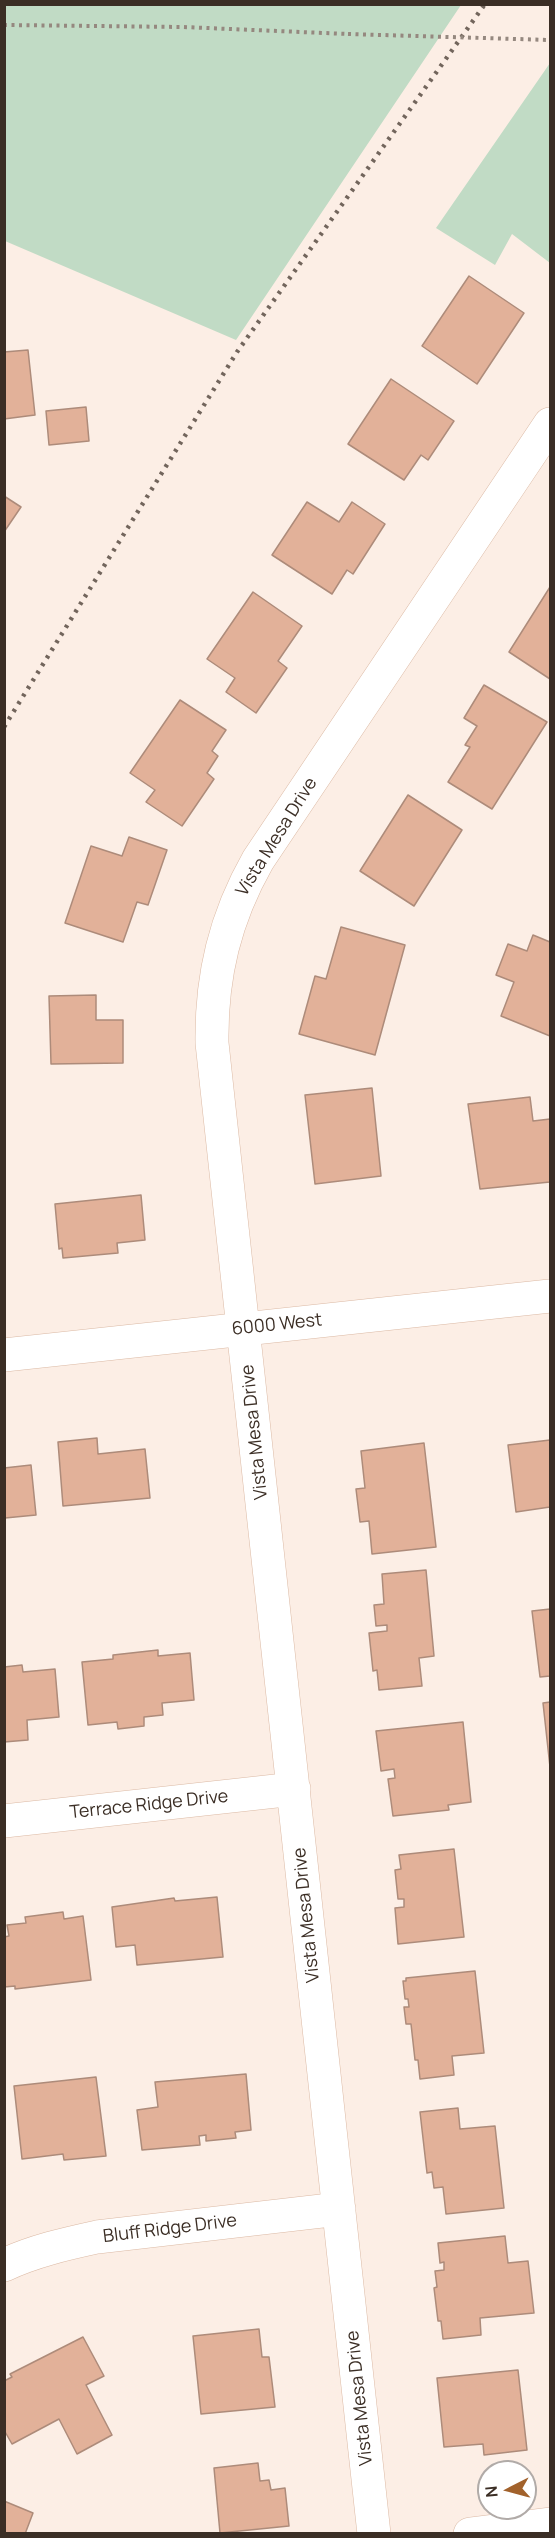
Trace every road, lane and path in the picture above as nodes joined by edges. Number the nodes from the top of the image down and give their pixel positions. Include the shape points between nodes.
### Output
1 (4, 25) edge
2 (550, 40) edge
3 (550, 424) edge
4 (550, 1296) edge
5 (244, 1329) junction
6 (4, 1355) edge
7 (294, 1789) junction
8 (4, 1821) edge
9 (339, 2209) junction
10 (4, 2265) edge
11 (550, 2524) edge
12 (374, 2534) edge
13 (470, 2534) edge

1 - 2 path, bridge
3 - 5 street, Vista Mesa Drive via 258,860 230,917 215,979 212,1043
4 - 5 street, 6000 West
5 - 6 street, 6000 West
5 - 7 street, Vista Mesa Drive
7 - 8 street, Terrace Ridge Drive
7 - 9 street, Vista Mesa Drive
9 - 10 street, Bluff Ridge Drive via 97,2237 22,2256
9 - 12 street, Vista Mesa Drive
11 - 13 street

